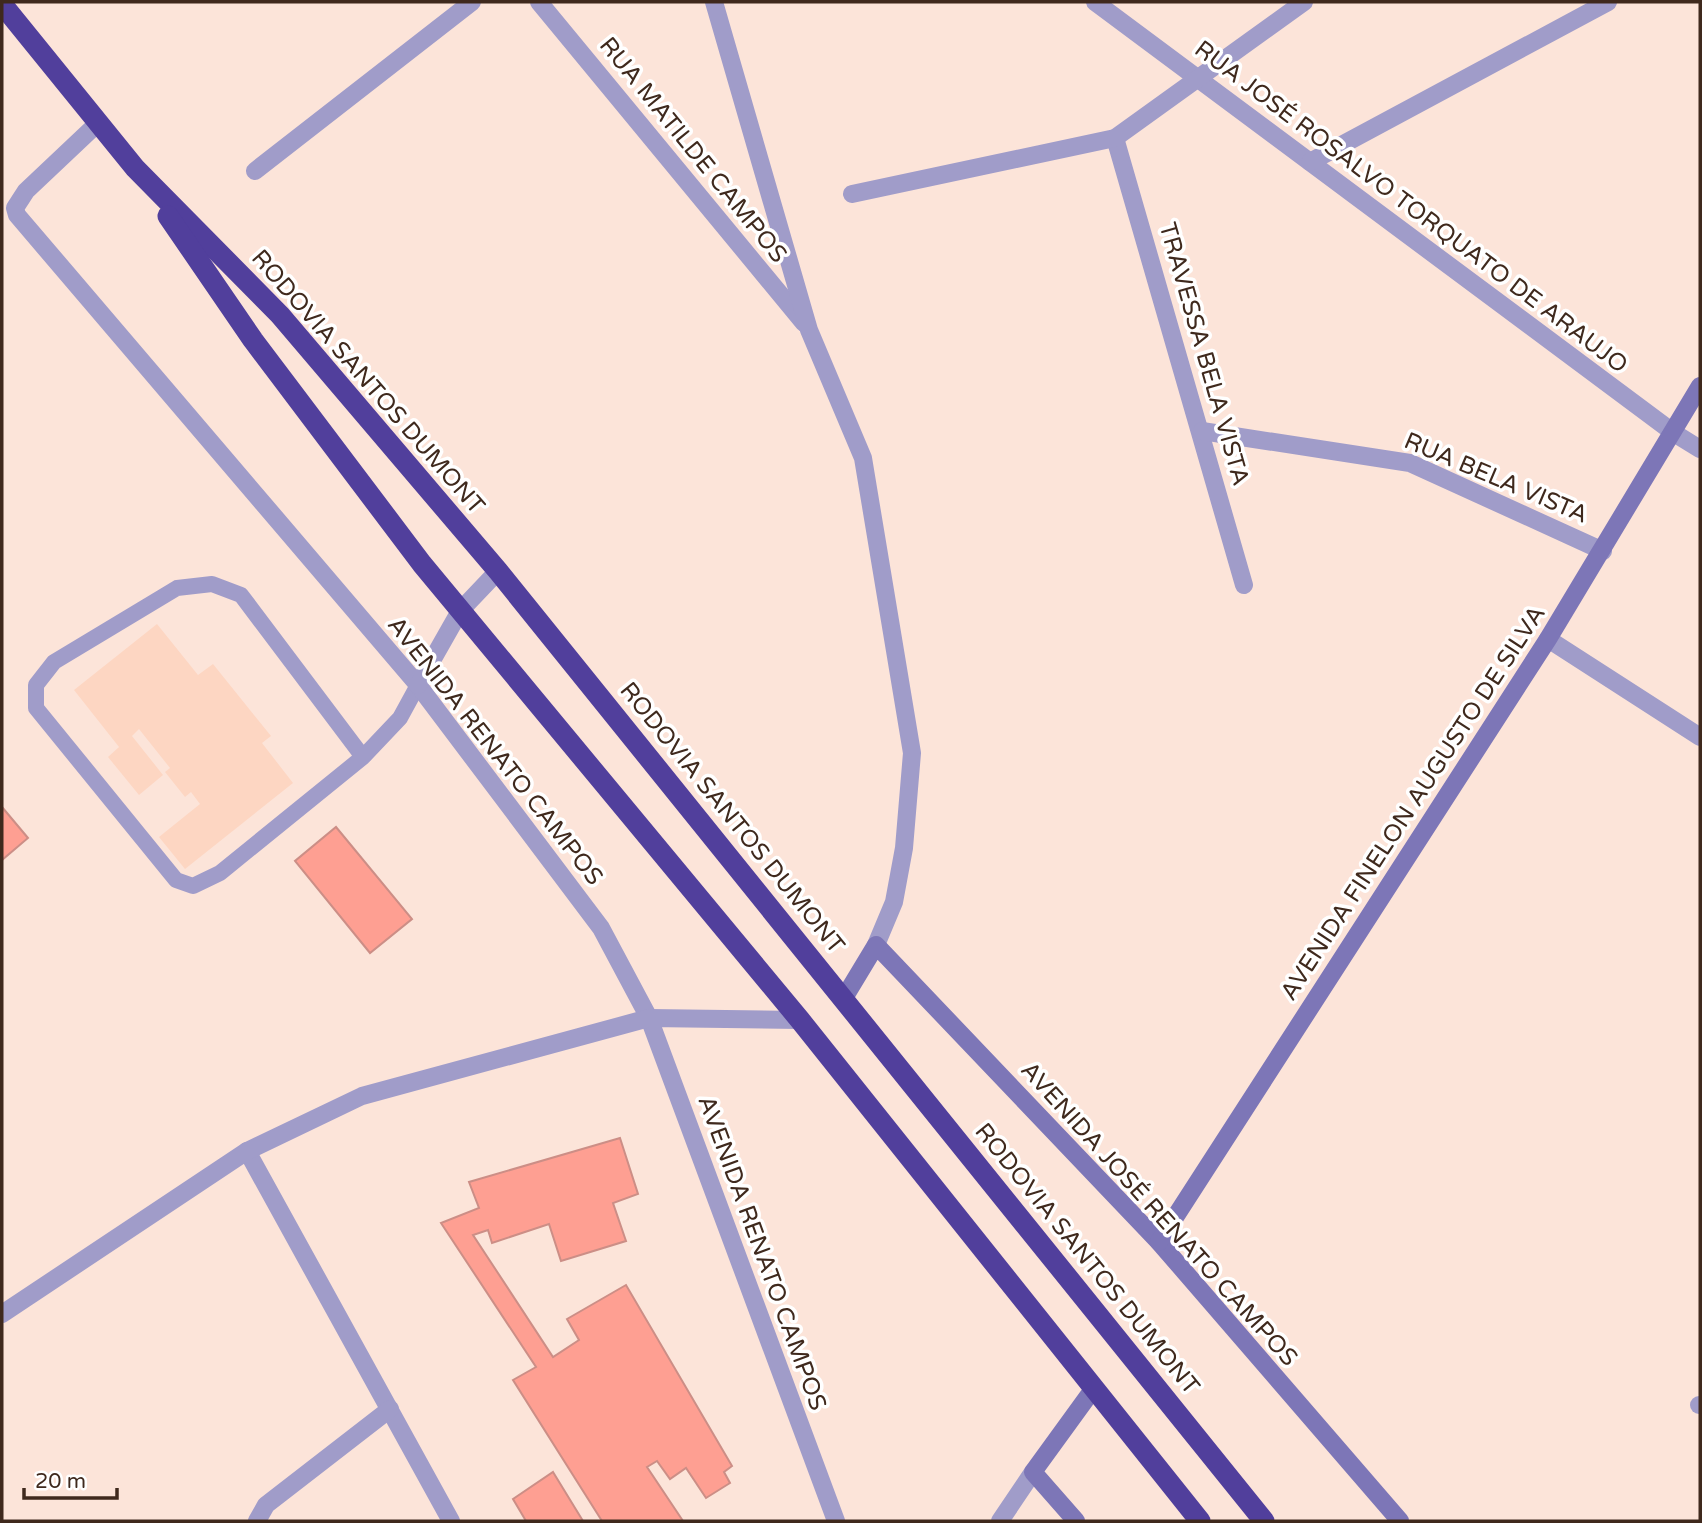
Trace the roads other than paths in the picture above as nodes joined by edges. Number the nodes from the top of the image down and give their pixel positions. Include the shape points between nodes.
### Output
1 (471, 2) edge
2 (539, 2) edge
3 (714, 2) edge
4 (1095, 2) edge
5 (1304, 2) edge
6 (1608, 2) edge
7 (2, 4) edge
8 (1196, 78) junction
9 (98, 123) junction
10 (1115, 138) junction
11 (1310, 162) junction
12 (135, 168) junction
13 (254, 171) dead end
14 (852, 194) dead end
15 (2, 197) edge
16 (17, 215) junction
17 (810, 330) junction
18 (1700, 386) edge
19 (1202, 431) junction
20 (1674, 433) junction
21 (1700, 449) edge
22 (1603, 551) junction
23 (498, 571) junction
24 (1244, 585) dead end
25 (460, 611) junction
26 (1548, 639) junction
27 (418, 685) junction
28 (1700, 737) edge
29 (363, 757) junction
30 (876, 945) junction
31 (844, 998) junction
32 (649, 1018) junction
33 (800, 1020) junction
34 (247, 1151) junction
35 (1159, 1242) junction
36 (2, 1314) edge
37 (1094, 1388) junction
38 (390, 1409) junction
39 (1033, 1472) junction
40 (261, 1513) edge
41 (242, 1521) edge
42 (451, 1521) edge
43 (836, 1521) edge
44 (1000, 1521) edge
45 (1076, 1521) edge
46 (1200, 1521) edge
47 (1264, 1521) edge
48 (1400, 1521) edge

1 - 13 street
2 - 17 street, RUA MATILDE CAMPOS
3 - 17 street
4 - 8 street, RUA JOSÉ ROSALVO TORQUATO DE ARAUJO
5 - 8 street
6 - 11 street
7 - 9 highway, RODOVIA SANTOS DUMONT
8 - 10 street
8 - 11 street, RUA JOSÉ ROSALVO TORQUATO DE ARAUJO
9 - 12 highway, RODOVIA SANTOS DUMONT
9 - 16 street via 26,191 15,208
10 - 14 street
10 - 19 street, TRAVESSA BELA VISTA
11 - 20 street, RUA JOSÉ ROSALVO TORQUATO DE ARAUJO
12 - 23 highway, RODOVIA SANTOS DUMONT via 280,315
12 - 25 highway, RODOVIA SANTOS DUMONT via 253,340
15 - 16 street, AVENIDA RENATO CAMPOS
16 - 27 street, AVENIDA RENATO CAMPOS
17 - 30 street via 863,458 912,753 894,902
18 - 20 street, AVENIDA FINELON AUGUSTO DE SILVA
19 - 22 street, RUA BELA VISTA via 1410,463
19 - 24 street, TRAVESSA BELA VISTA
20 - 21 street, RUA JOSÉ ROSALVO TORQUATO DE ARAUJO
20 - 22 street, AVENIDA FINELON AUGUSTO DE SILVA
22 - 26 street, AVENIDA FINELON AUGUSTO DE SILVA
23 - 25 street
23 - 31 highway, RODOVIA SANTOS DUMONT
25 - 27 street
25 - 33 highway, RODOVIA SANTOS DUMONT
26 - 28 street
26 - 35 street, AVENIDA FINELON AUGUSTO DE SILVA
27 - 29 lane via 400,718
27 - 32 street, AVENIDA RENATO CAMPOS via 601,928
29 - 29 lane via 242,595 212,584 177,588 54,662 36,685 36,708 176,880 192,886 220,873
30 - 31 street
30 - 35 street, AVENIDA JOSÉ RENATO CAMPOS
31 - 47 highway, RODOVIA SANTOS DUMONT
32 - 33 street
32 - 34 street via 362,1096
32 - 43 street, AVENIDA RENATO CAMPOS
33 - 37 highway, RODOVIA SANTOS DUMONT
34 - 36 street
34 - 38 street
35 - 48 street, AVENIDA JOSÉ RENATO CAMPOS
37 - 39 street
37 - 46 highway, RODOVIA SANTOS DUMONT
38 - 40 street
38 - 42 street
39 - 44 street
39 - 45 street
40 - 41 street

